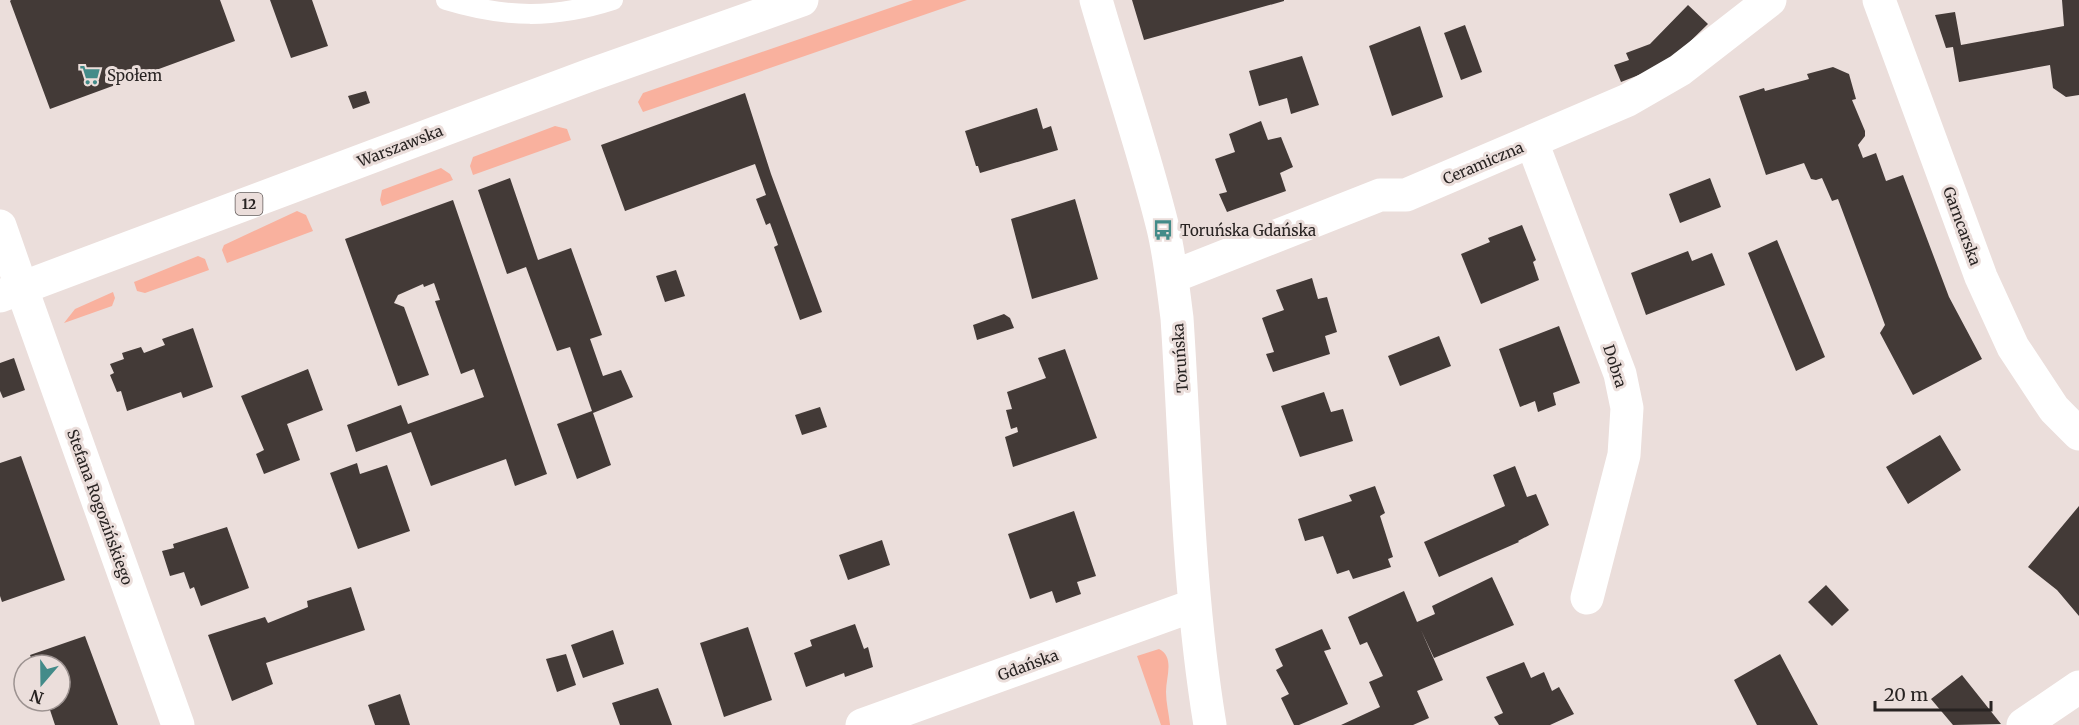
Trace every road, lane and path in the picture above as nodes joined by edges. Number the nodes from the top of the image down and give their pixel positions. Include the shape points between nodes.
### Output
1 (446, 0) edge
2 (613, 0) edge
3 (802, 0) edge
4 (1096, 0) edge
5 (1770, 0) edge
6 (1879, 0) edge
7 (1532, 142) junction
8 (0, 226) edge
9 (1172, 278) junction
10 (11, 293) edge
11 (2079, 434) edge
12 (1587, 598) dead end
13 (1195, 605) junction
14 (2079, 687) edge
15 (178, 725) edge
16 (862, 725) edge
17 (1210, 725) edge
18 (2023, 725) edge

1 - 2 lane via 479,10 526,15 565,12
3 - 10 street, Warszawska / 12 via 590,75
4 - 9 street, Toruńska via 1154,196
5 - 7 street, Ceramiczna via 1680,70 1628,100
6 - 11 street, Garncarska via 1981,277 2013,347 2054,409
7 - 9 street, Ceramiczna via 1406,195 1380,195
7 - 12 street, Dobra via 1620,374 1627,408 1624,455
8 - 10 street, Stefana Rogozińskiego
9 - 13 street, Toruńska
10 - 15 street, Stefana Rogozińskiego
13 - 16 street, Gdańska
13 - 17 street, Toruńska
14 - 18 street

